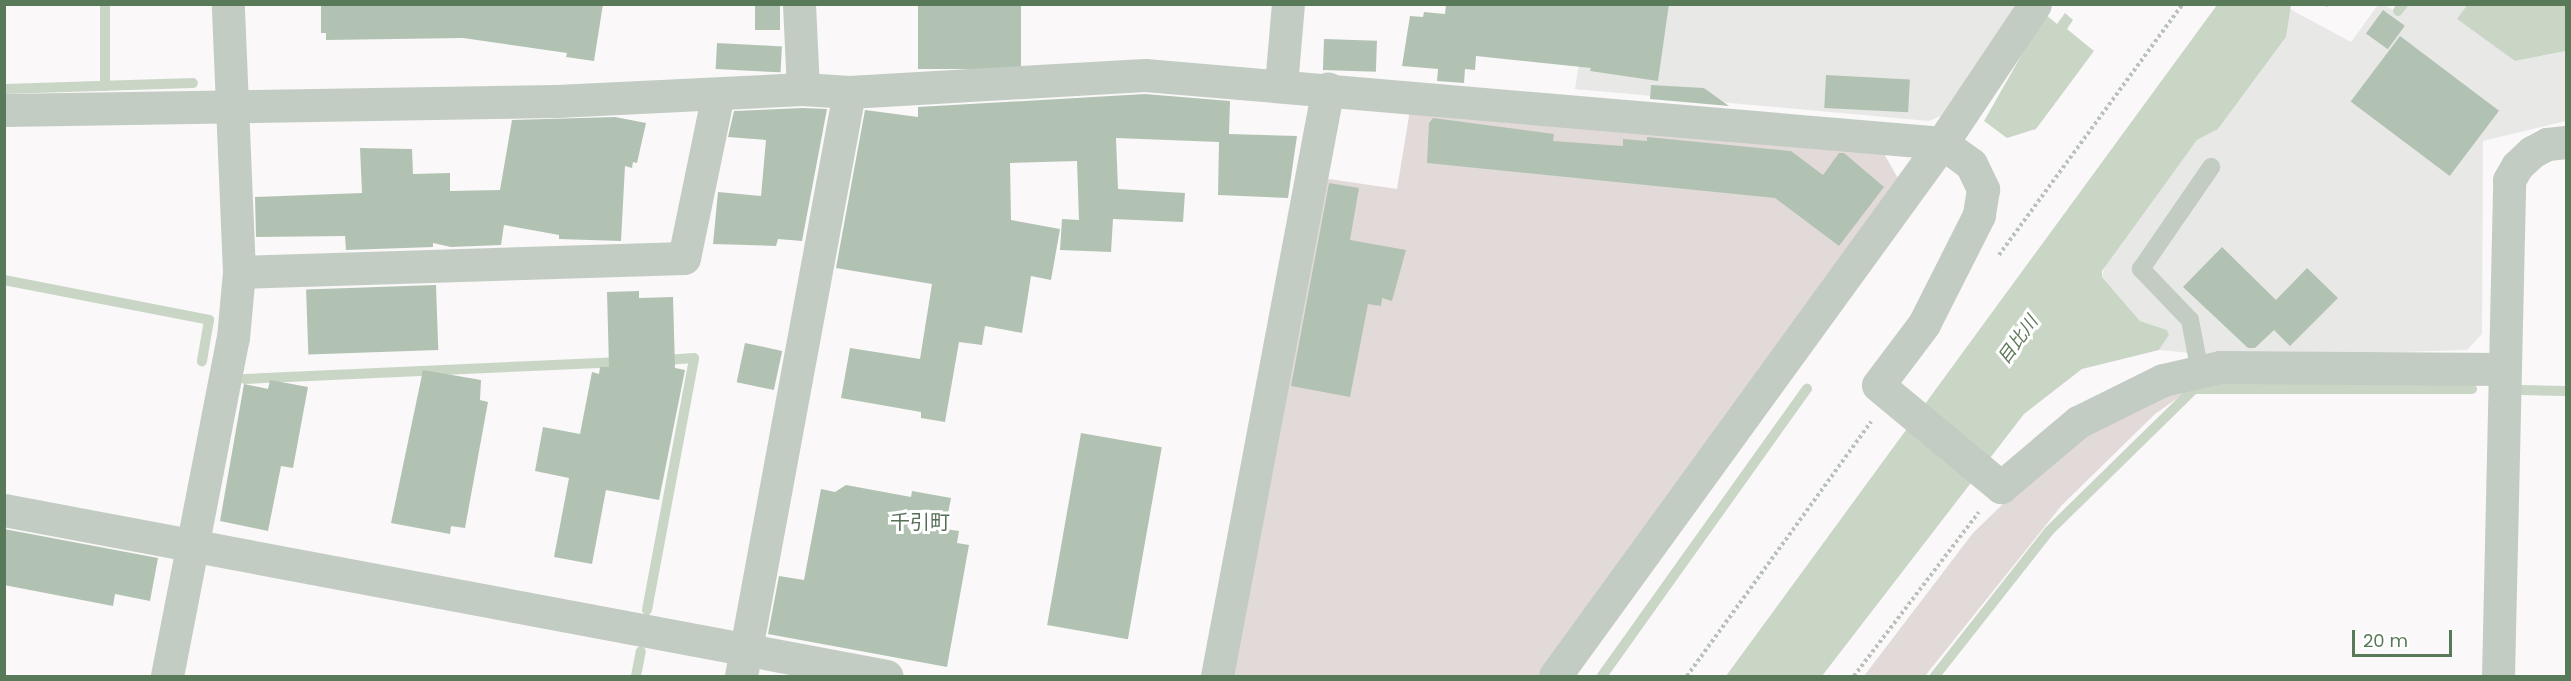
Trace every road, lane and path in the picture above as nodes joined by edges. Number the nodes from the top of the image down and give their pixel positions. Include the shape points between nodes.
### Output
1 (228, 4) edge
2 (799, 4) edge
3 (1288, 4) edge
4 (2035, 4) edge
5 (2183, 4) edge
6 (1281, 85) junction
7 (1328, 88) junction
8 (803, 89) junction
9 (849, 92) junction
10 (718, 94) junction
11 (232, 106) junction
12 (4, 110) edge
13 (2566, 142) edge
14 (1942, 143) junction
15 (2211, 167) dead end
16 (1992, 265) dead end
17 (239, 272) junction
18 (2503, 369) junction
19 (2200, 372) junction
20 (1893, 400) junction
21 (1997, 485) junction
22 (4, 510) edge
23 (192, 546) junction
24 (743, 664) edge
25 (167, 676) edge
26 (887, 676) edge
27 (1217, 676) edge
28 (1555, 676) edge
29 (1687, 676) edge
30 (1854, 676) edge
31 (2498, 676) edge

1 - 11 street
2 - 8 street
3 - 6 street
4 - 14 street
5 - 16 path
6 - 7 street
6 - 9 street via 1146,75
7 - 14 street
7 - 27 street
8 - 9 street
8 - 10 street
9 - 24 street
10 - 11 street
10 - 17 street via 684,258
11 - 12 street
11 - 17 street
13 - 18 street via 2547,144 2532,152 2517,166 2510,180
14 - 20 street via 1971,164 1983,189 1979,215 1924,324 1878,386
14 - 28 street
15 - 19 lane via 2141,269 2190,320
17 - 23 street via 233,338
18 - 19 street via 2220,367
18 - 31 street
19 - 21 street via 2163,380 2087,417
20 - 21 street
20 - 29 path
21 - 30 path
22 - 23 street
23 - 24 street
23 - 25 street
24 - 26 street

